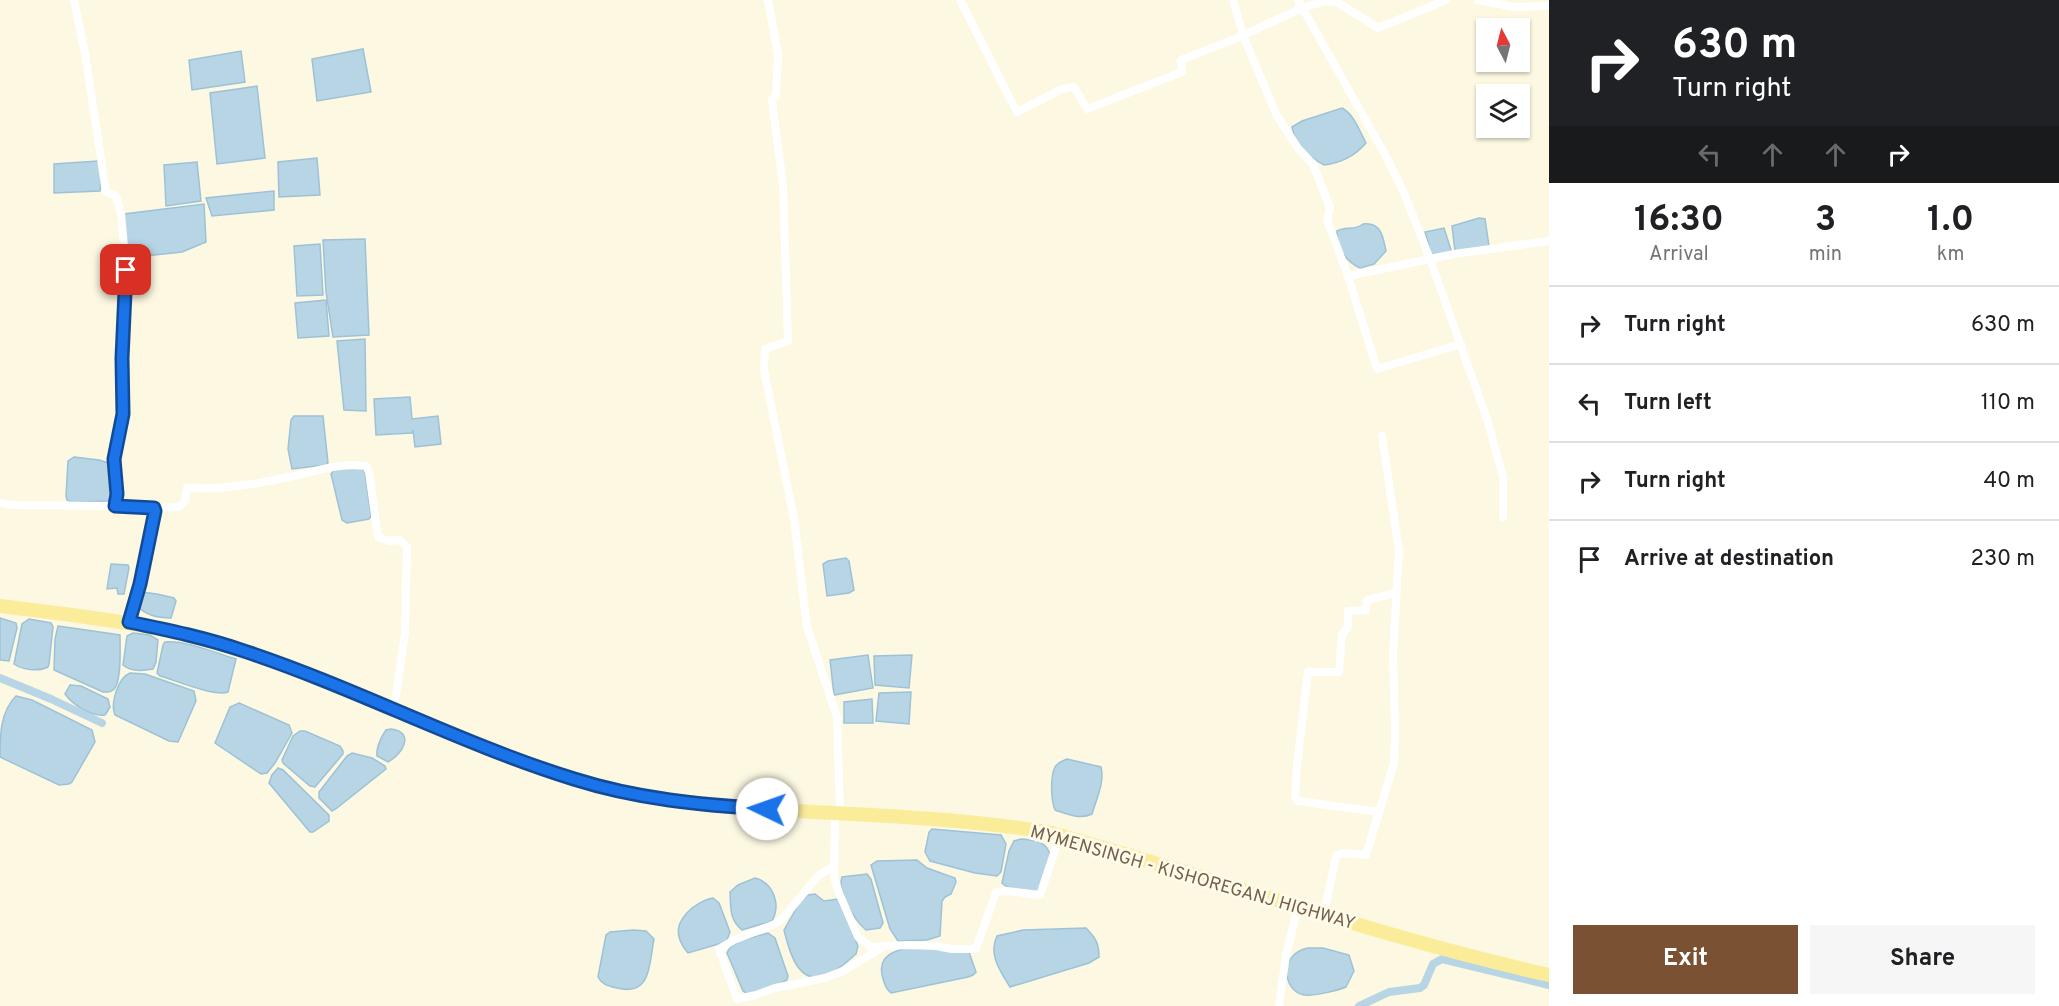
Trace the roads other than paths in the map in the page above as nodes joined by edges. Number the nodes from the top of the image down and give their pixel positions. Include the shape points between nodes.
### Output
1 (74, 0) edge
2 (768, 0) edge
3 (960, 0) edge
4 (1233, 0) edge
5 (1446, 0) edge
6 (1478, 0) edge
7 (1300, 4) edge
8 (1549, 6) edge
9 (1243, 35) junction
10 (1549, 241) edge
11 (1430, 259) junction
12 (1348, 276) junction
13 (1461, 344) junction
14 (1382, 436) dead end
15 (0, 503) edge
16 (115, 506) junction
17 (154, 508) junction
18 (1503, 517) dead end
19 (1396, 593) junction
20 (0, 606) edge
21 (129, 622) junction
22 (394, 709) junction
23 (1379, 812) junction
24 (837, 813) junction
25 (1060, 835) junction
26 (833, 867) junction
27 (1298, 907) junction
28 (1324, 915) junction
29 (883, 947) junction
30 (1549, 975) edge
31 (1279, 1006) edge

1 - 16 street via 106,192 118,200 126,270 123,414 114,459
2 - 24 street via 778,55 776,95 772,100 783,185 788,341 765,349 764,370 794,519 807,627 837,717
3 - 9 street via 1017,112 1074,87 1088,109 1182,72 1180,60
4 - 9 street
5 - 7 street via 1378,28 1338,2
6 - 8 street via 1514,7
7 - 9 street
7 - 11 street via 1387,158
9 - 12 street via 1277,116 1313,164 1330,208 1327,220
10 - 11 street
11 - 12 street
11 - 13 street
12 - 13 street via 1377,369
13 - 18 street via 1503,477
14 - 19 street via 1399,551
15 - 16 street
16 - 17 street
17 - 21 street
17 - 22 street via 179,507 188,488 213,489 347,464 366,466 378,537 400,540 407,547 405,633
19 - 23 street via 1394,763
19 - 23 street via 1367,600 1366,609 1348,611 1339,672 1308,672 1297,764 1298,801
20 - 21 main road, MYMENSINGH - KISHOREGANJ HIGHWAY
21 - 22 main road, MYMENSINGH - KISHOREGANJ HIGHWAY via 243,650
22 - 24 main road, MYMENSINGH - KISHOREGANJ HIGHWAY via 494,751 617,790 702,805
23 - 28 street via 1366,855 1336,855
24 - 25 main road, MYMENSINGH - KISHOREGANJ HIGHWAY via 1012,825
24 - 26 street
25 - 27 main road, MYMENSINGH - KISHOREGANJ HIGHWAY
25 - 29 street via 1040,895 996,892 976,949
26 - 29 street via 839,893 858,937 871,947
26 - 29 street via 819,875 775,924 719,949 737,999 825,978
27 - 28 main road, MYMENSINGH - KISHOREGANJ HIGHWAY
27 - 31 street
28 - 30 main road, MYMENSINGH - KISHOREGANJ HIGHWAY via 1469,957

